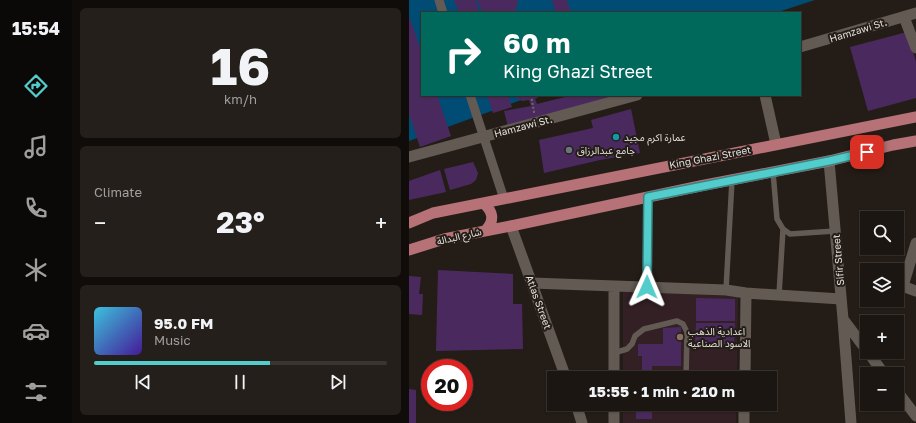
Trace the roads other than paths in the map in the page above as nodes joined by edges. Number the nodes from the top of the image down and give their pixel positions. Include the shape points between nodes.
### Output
1 (439, 0) edge
2 (443, 12) edge
3 (916, 13) edge
4 (904, 17) junction
5 (801, 47) edge
6 (916, 48) edge
7 (470, 96) edge
8 (633, 96) edge
9 (765, 96) edge
10 (916, 117) edge
11 (916, 141) edge
12 (776, 144) junction
13 (409, 157) edge
14 (829, 161) junction
15 (773, 172) junction
16 (732, 180) junction
17 (648, 197) junction
18 (504, 199) junction
19 (483, 203) junction
20 (409, 223) edge
21 (511, 226) junction
22 (783, 228) junction
23 (486, 230) junction
24 (835, 231) junction
25 (916, 243) edge
26 (409, 250) edge
27 (904, 274) edge
28 (532, 283) junction
29 (614, 286) junction
30 (904, 286) edge
31 (647, 287) junction
32 (726, 290) junction
33 (916, 291) edge
34 (746, 293) junction
35 (779, 295) junction
36 (841, 299) junction
37 (843, 319) junction
38 (860, 342) edge
39 (614, 353) junction
40 (563, 371) edge
41 (614, 371) edge
42 (686, 371) edge
43 (745, 371) edge
44 (904, 400) edge
45 (578, 411) edge
46 (614, 411) edge
47 (744, 411) edge
48 (916, 416) edge
49 (582, 423) edge
50 (614, 423) edge
51 (744, 423) edge
52 (851, 423) edge

1 - 2 street
3 - 4 street, Hamzawi St.
4 - 5 street, Hamzawi St.
4 - 6 street
7 - 18 street
8 - 13 street, Hamzawi St.
9 - 12 street
10 - 12 main road, King Ghazi Street
11 - 14 main road
12 - 18 main road, King Ghazi Street
14 - 15 main road
14 - 24 street, Sifir Street
15 - 16 main road
15 - 22 lane via 777,219
16 - 17 main road
16 - 32 lane
17 - 21 main road
17 - 31 lane
18 - 19 main road
19 - 20 main road via 433,213
19 - 23 main road via 491,212 492,219
21 - 23 main road, شارع البدالة
21 - 28 street, Atlas Street
22 - 24 lane via 791,234
22 - 35 lane
23 - 26 main road, شارع البدالة via 443,239
24 - 36 street, Sifir Street
25 - 27 street
28 - 29 street
28 - 40 street, Atlas Street
29 - 31 street
29 - 39 street
30 - 33 street
31 - 32 street
32 - 34 street
34 - 35 street
34 - 43 street
35 - 36 street
36 - 37 street, Sifir Street
37 - 38 street
37 - 52 street, Sifir Street
39 - 41 street
39 - 42 lane via 627,349 635,336 644,329 677,321 683,324 687,332
44 - 48 street
45 - 49 street
46 - 50 street
47 - 51 street

